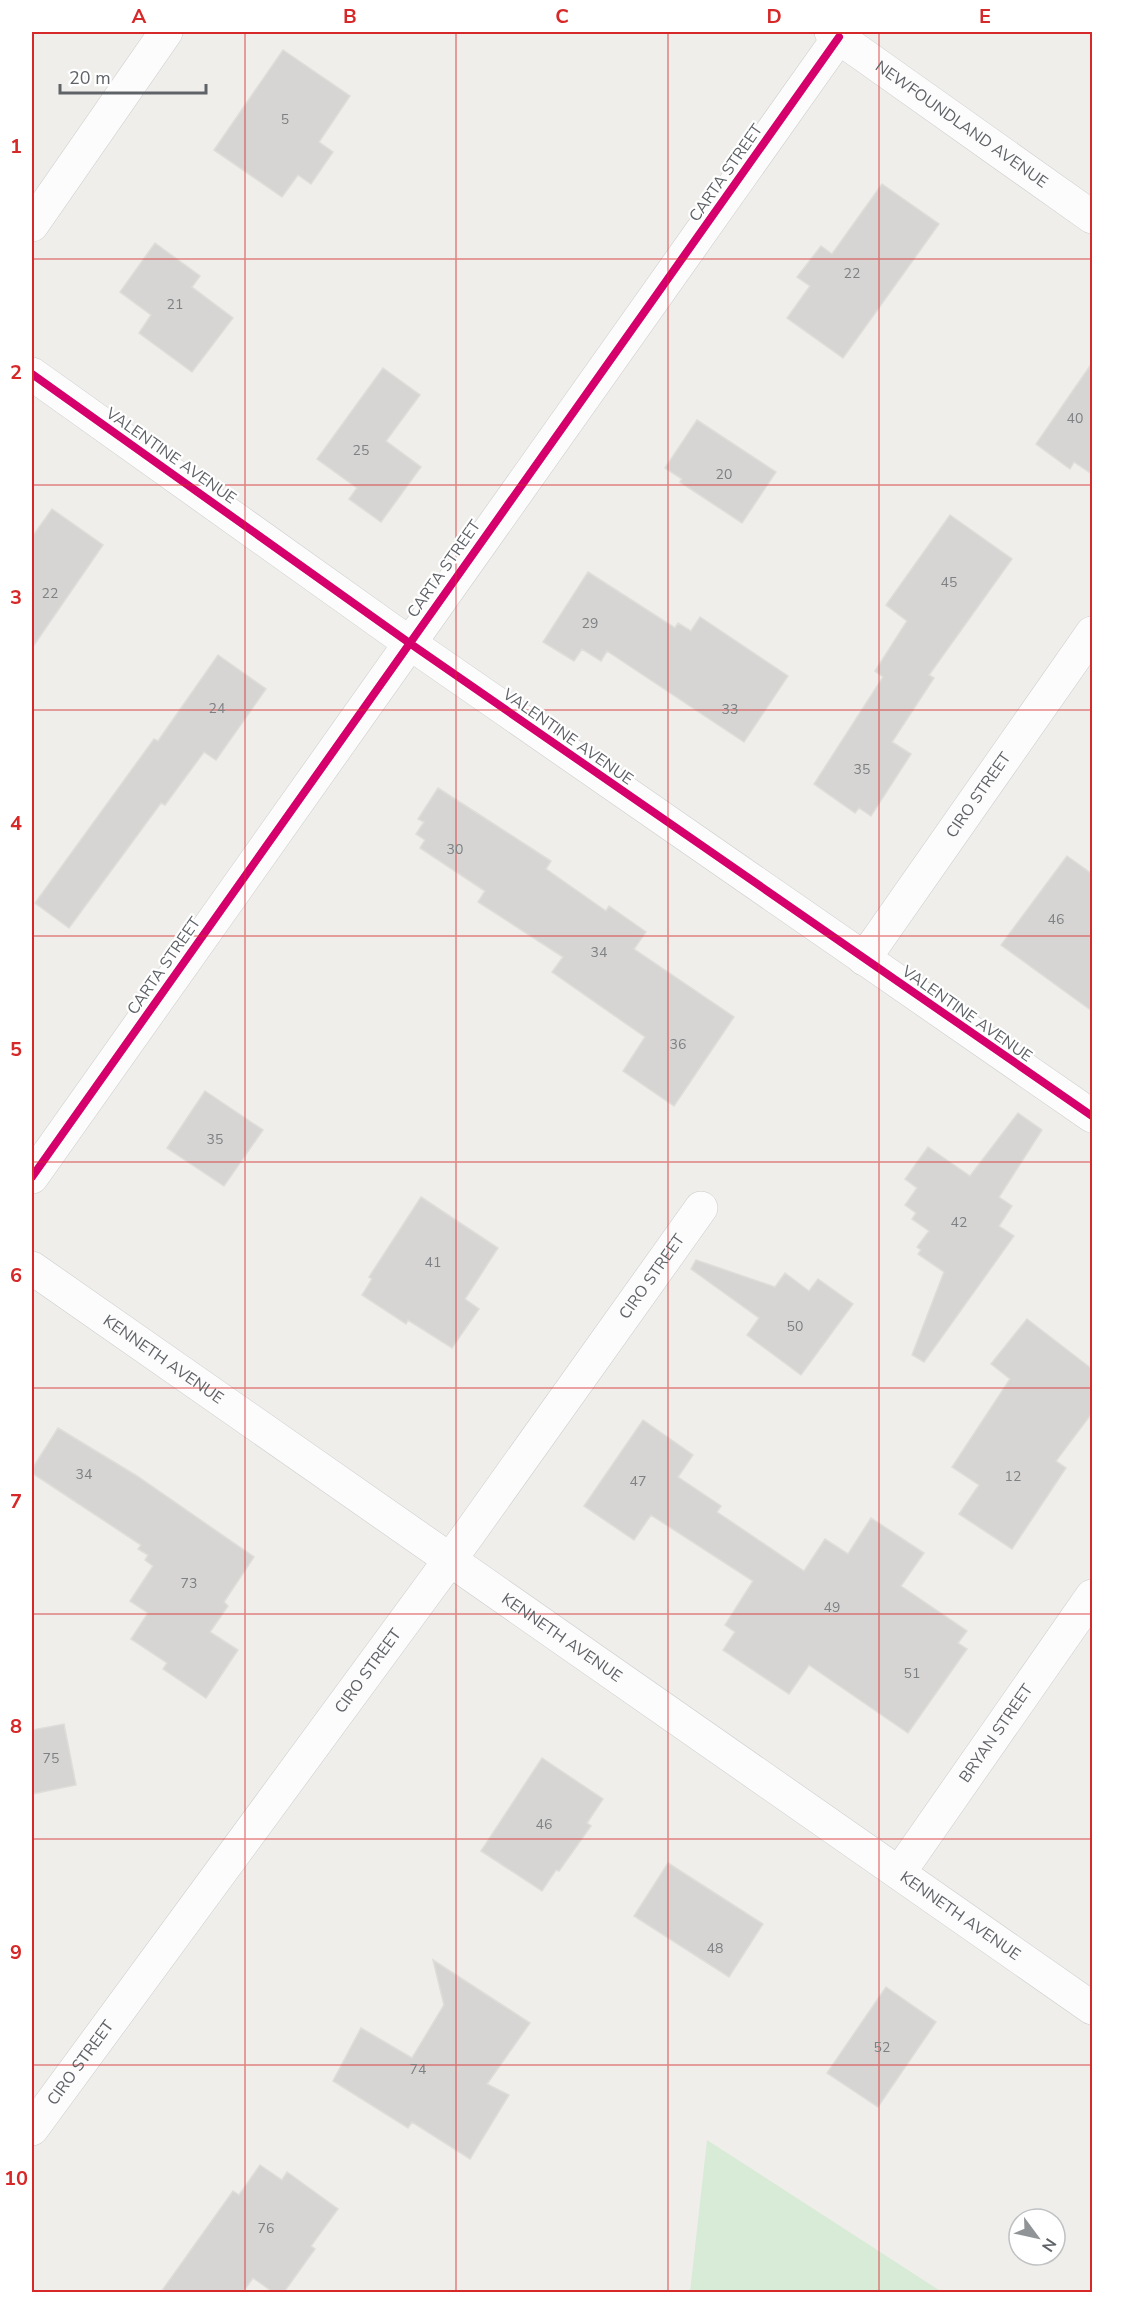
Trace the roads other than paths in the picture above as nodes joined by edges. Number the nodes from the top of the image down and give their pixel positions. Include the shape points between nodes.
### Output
1 (166, 32) edge
2 (835, 34) edge
3 (1092, 217) edge
4 (32, 225) edge
5 (32, 374) edge
6 (1092, 633) edge
7 (408, 642) junction
8 (864, 959) junction
9 (1092, 1116) edge
10 (32, 1177) edge
11 (701, 1208) dead end
12 (32, 1268) edge
13 (450, 1560) junction
14 (1092, 1596) edge
15 (899, 1873) junction
16 (1092, 2008) edge
17 (32, 2129) edge

1 - 4 street
2 - 3 street, NEWFOUNDLAND AVENUE
2 - 7 street, CARTA STREET
5 - 7 street, VALENTINE AVENUE
6 - 8 street, CIRO STREET
7 - 8 street, VALENTINE AVENUE
7 - 10 street, CARTA STREET
8 - 9 street, VALENTINE AVENUE
11 - 13 street, CIRO STREET
12 - 13 street, KENNETH AVENUE
13 - 15 street, KENNETH AVENUE
13 - 17 street, CIRO STREET
14 - 15 street, BRYAN STREET
15 - 16 street, KENNETH AVENUE

